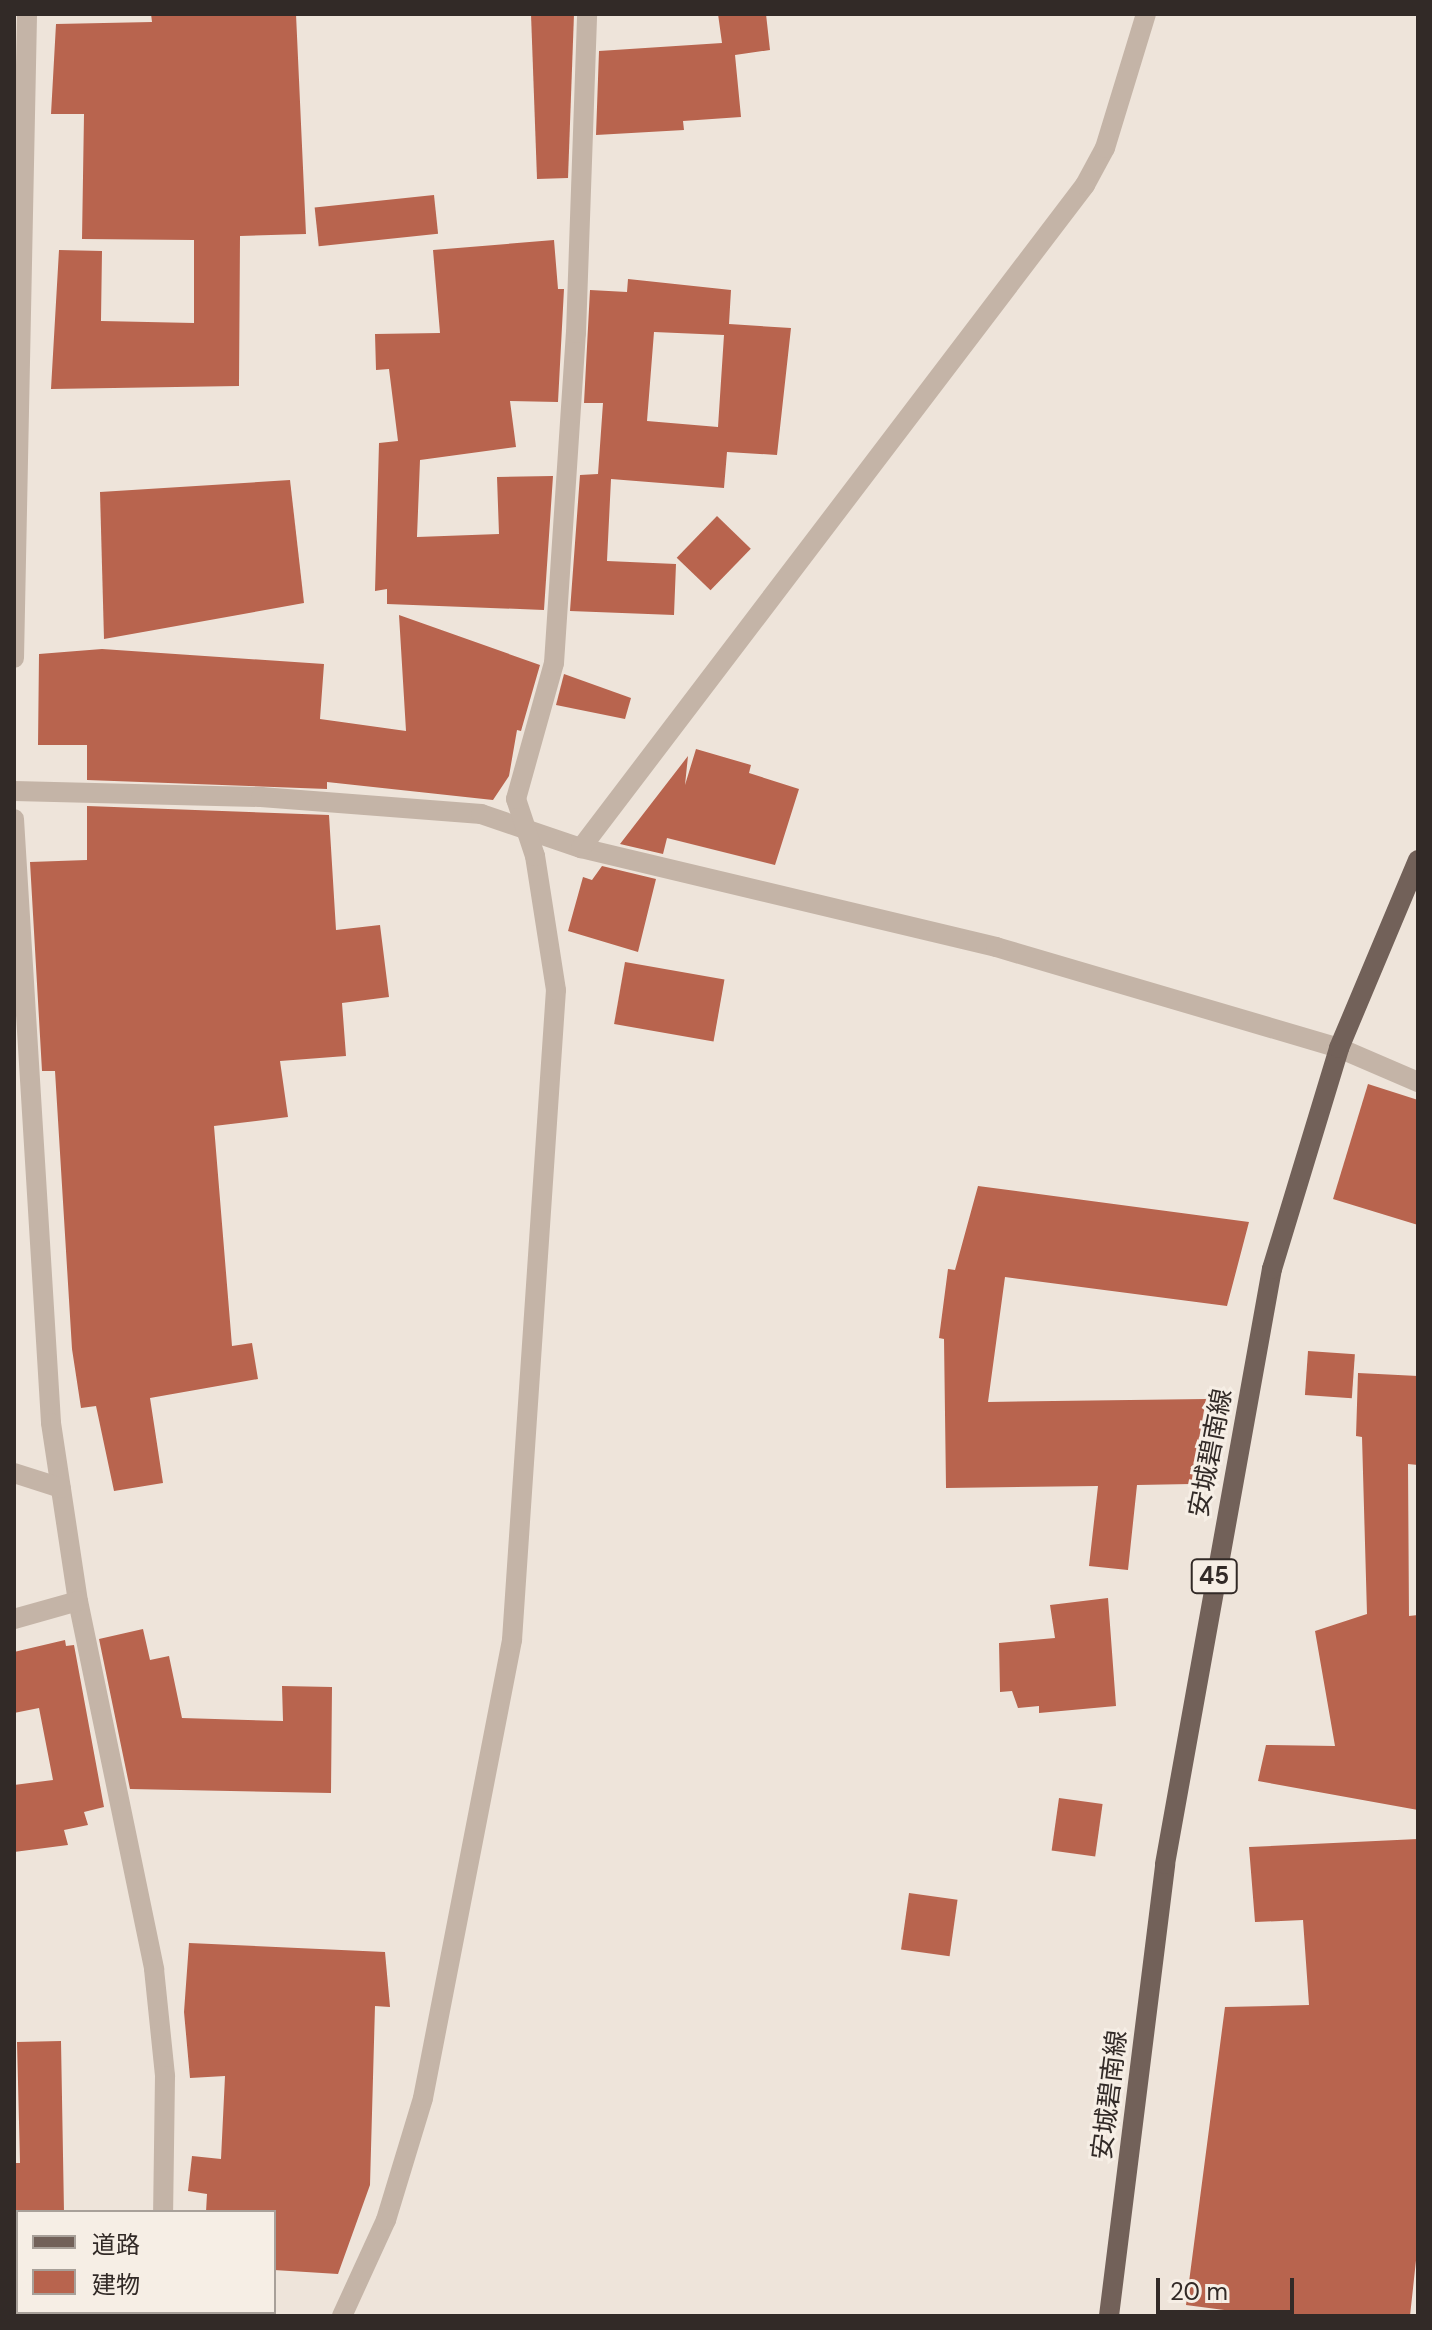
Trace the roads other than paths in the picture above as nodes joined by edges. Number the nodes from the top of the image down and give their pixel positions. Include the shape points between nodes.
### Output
1 (27, 14) edge
2 (587, 14) edge
3 (1146, 14) edge
4 (19, 109) edge
5 (14, 658) edge
6 (14, 791) edge
7 (14, 819) edge
8 (522, 823) junction
9 (581, 848) junction
10 (1418, 860) edge
11 (1339, 1048) junction
12 (1418, 1082) edge
13 (14, 1473) edge
14 (61, 1488) junction
15 (78, 1601) junction
16 (14, 1619) edge
17 (163, 2210) edge
18 (342, 2316) edge
19 (1109, 2316) edge

1 - 4 street
2 - 8 street via 576,333 554,663 516,799
3 - 9 street via 1114,123 1085,185
4 - 5 street
6 - 8 street via 261,797 481,814
7 - 14 street via 51,1423
8 - 9 street
8 - 18 street via 535,856 556,990 512,1640 423,2098 386,2220
9 - 11 street via 996,947
10 - 11 main road, 安城碧南線 / 45
11 - 12 street
11 - 19 main road, 安城碧南線 / 45 via 1272,1269 1202,1638 1165,1864
13 - 14 street
14 - 15 street
15 - 16 street
15 - 17 street via 154,1969 165,2076

